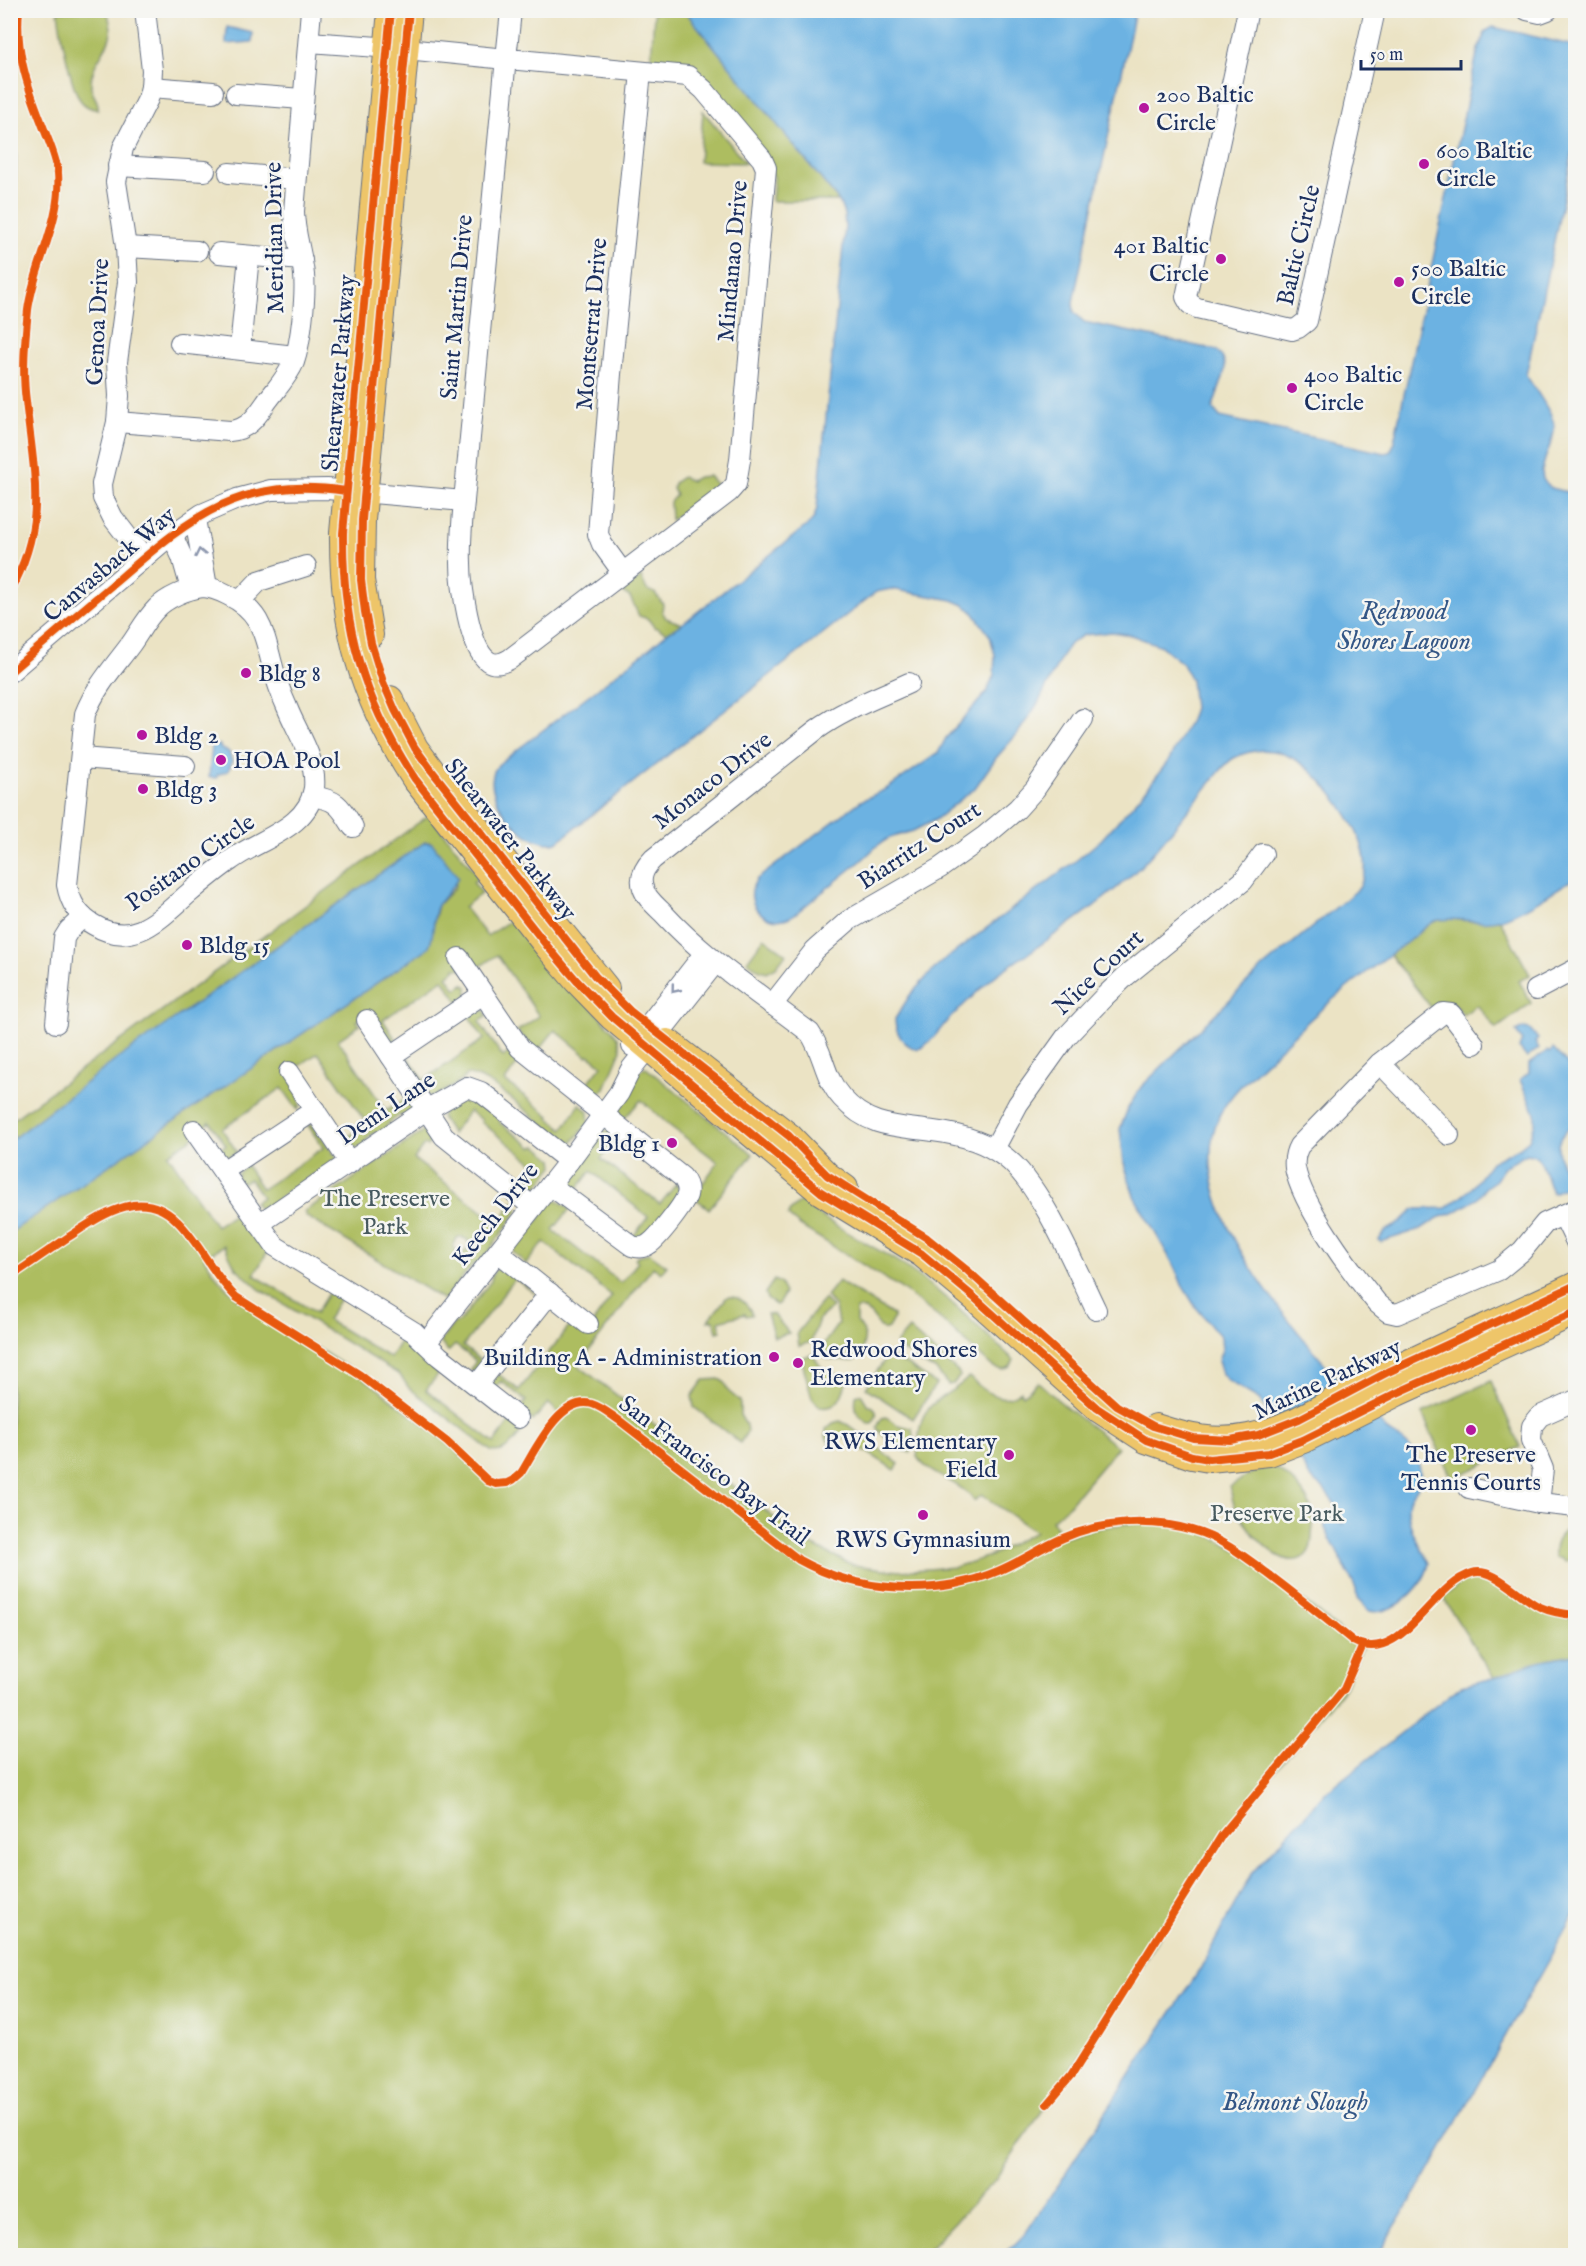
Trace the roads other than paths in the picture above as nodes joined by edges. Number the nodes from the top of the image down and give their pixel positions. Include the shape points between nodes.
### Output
1 (145, 10) edge
2 (311, 10) edge
3 (391, 10) edge
4 (409, 10) edge
5 (511, 10) edge
6 (1248, 10) edge
7 (1375, 10) edge
8 (1527, 10) edge
9 (1548, 10) edge
10 (309, 42) junction
11 (397, 49) junction
12 (506, 59) junction
13 (641, 72) junction
14 (151, 87) junction
15 (213, 92) dead end
16 (236, 94) dead end
17 (302, 99) junction
18 (118, 166) junction
19 (205, 171) dead end
20 (228, 173) dead end
21 (296, 179) junction
22 (126, 247) junction
23 (198, 251) dead end
24 (219, 253) dead end
25 (249, 256) junction
26 (302, 260) junction
27 (180, 343) dead end
28 (240, 348) junction
29 (295, 356) junction
30 (117, 422) junction
31 (355, 492) junction
32 (464, 501) junction
33 (195, 519) junction
34 (172, 535) junction
35 (144, 558) junction
36 (306, 566) dead end
37 (623, 573) junction
38 (199, 588) junction
39 (240, 601) junction
40 (493, 663) joint
41 (10, 672) edge
42 (909, 683) dead end
43 (1083, 719) dead end
44 (81, 758) junction
45 (185, 766) dead end
46 (312, 796) junction
47 (353, 827) dead end
48 (1263, 855) dead end
49 (83, 917) junction
50 (459, 958) dead end
51 (710, 958) junction
52 (1575, 969) edge
53 (1536, 990) dead end
54 (483, 994) junction
55 (772, 1005) junction
56 (367, 1020) dead end
57 (56, 1023) dead end
58 (647, 1037) junction
59 (1474, 1044) dead end
60 (391, 1056) junction
61 (1380, 1063) junction
62 (289, 1072) dead end
63 (315, 1110) junction
64 (426, 1110) junction
65 (603, 1115) junction
66 (194, 1130) dead end
67 (1449, 1135) dead end
68 (994, 1149) junction
69 (569, 1161) junction
70 (350, 1163) junction
71 (223, 1171) junction
72 (550, 1185) junction
73 (533, 1206) junction
74 (1569, 1212) edge
75 (259, 1224) junction
76 (1575, 1242) edge
77 (498, 1252) junction
78 (1575, 1285) edge
79 (550, 1293) junction
80 (1096, 1310) dead end
81 (1575, 1312) edge
82 (1014, 1313) junction
83 (588, 1324) dead end
84 (426, 1343) junction
85 (1035, 1359) junction
86 (1392, 1383) junction
87 (477, 1385) junction
88 (1574, 1406) edge
89 (518, 1418) dead end
90 (1263, 1444) junction
91 (1469, 1488) dead end
92 (1539, 1503) junction
93 (1575, 1507) edge

1 - 14 street, Genoa Drive
2 - 10 street, Meridian Drive
3 - 11 main road, Shearwater Parkway
4 - 11 main road, Shearwater Parkway
5 - 12 street, Saint Martin Drive
6 - 7 street, Baltic Circle via 1186,297 1197,308 1292,330 1307,321
8 - 9 street via 1540,14
10 - 11 street, Mindanao Drive
10 - 17 street, Meridian Drive
11 - 12 street, Mindanao Drive
11 - 31 main road, Shearwater Parkway
12 - 13 street, Mindanao Drive
12 - 32 street, Saint Martin Drive
13 - 37 street, Montserrat Drive via 598,534
13 - 37 street, Mindanao Drive via 688,76 698,84 762,159 766,174 736,484
14 - 15 street
14 - 18 street, Genoa Drive
16 - 17 street
17 - 21 street, Meridian Drive
18 - 19 street
18 - 22 street, Genoa Drive via 117,198
20 - 21 street
21 - 26 street, Meridian Drive via 294,221
22 - 23 street
22 - 30 street, Genoa Drive via 128,282 117,362
24 - 25 street
25 - 26 street
25 - 28 street
26 - 29 street, Meridian Drive via 300,335
27 - 28 street
28 - 29 street
29 - 30 street, Meridian Drive via 285,378 257,415 239,429
30 - 35 street, Genoa Drive via 103,473 104,498 113,518
31 - 32 street, Canvasback Way
31 - 33 street, Canvasback Way via 271,490 237,499
31 - 58 main road, Shearwater Parkway via 365,612 371,643 395,710 432,771
32 - 40 street, Saint Martin Drive via 461,560 466,608 480,650
33 - 34 street, Canvasback Way
38 -> 33 street
34 - 35 street, Canvasback Way
34 - 38 street
35 - 41 street, Canvasback Way
36 - 39 street via 259,580
37 - 40 street, Mindanao Drive via 510,658
38 - 39 street
38 - 44 street via 156,609 102,680 85,714
39 - 46 street via 263,628 286,706 313,767
42 - 51 street, Monaco Drive via 832,718 648,864 642,876 647,895
43 - 55 street, Biarritz Court via 1017,809 940,868 848,921 815,950
44 - 45 street
44 - 49 street via 67,879 70,896
46 - 47 street via 335,802
46 - 49 street, Positano Circle via 295,821 232,858 145,929 112,933
48 - 68 street, Nice Court via 1243,881 1126,976 1066,1037 1018,1104
49 - 57 street via 64,938
50 - 54 street
51 - 55 street, Monaco Drive
51 - 58 street
52 - 53 street
54 - 60 street
54 - 65 street via 520,1048
55 - 68 street, Monaco Drive via 810,1033 833,1086 858,1112 892,1127 936,1131
56 - 60 street
58 - 65 street, Keech Drive via 616,1071
58 - 82 main road, Shearwater Parkway via 789,1136 827,1175 927,1238
58 - 85 main road, Shearwater Parkway via 821,1192 922,1254 976,1299
59 - 61 street via 1451,1014 1445,1012
60 - 64 street
61 - 67 street
61 - 74 street via 1299,1146 1294,1161 1323,1228 1380,1307 1393,1313 1404,1312 1499,1270 1522,1251 1545,1223
62 - 63 street
63 - 70 street
63 - 71 street
64 - 69 street, Demi Lane via 462,1089 475,1089
64 - 70 street, Demi Lane
64 - 73 street via 444,1136
65 - 69 street, Keech Drive
65 - 72 street via 683,1178 688,1188 680,1206 652,1241 636,1248
66 - 71 street
68 - 80 street, Monaco Drive via 1018,1169 1042,1202
69 - 72 street, Keech Drive
70 - 75 street, Demi Lane
71 - 75 street
72 - 73 street, Keech Drive
73 - 77 street, Keech Drive
74 - 76 street
75 - 84 street via 275,1246
77 - 79 street
77 - 84 street, Keech Drive
78 - 86 main road, Marine Parkway
79 - 83 street
79 - 87 street
81 - 86 main road, Marine Parkway
82 - 85 main road
82 - 90 main road, Marine Parkway via 1118,1406 1153,1426 1203,1439
84 - 87 street
85 - 90 main road, Marine Parkway via 1097,1408 1154,1443 1209,1459
86 - 90 main road, Marine Parkway via 1299,1419
87 - 89 street
88 - 92 street via 1540,1416 1532,1426 1531,1440 1543,1469
91 - 92 street
92 - 93 street

